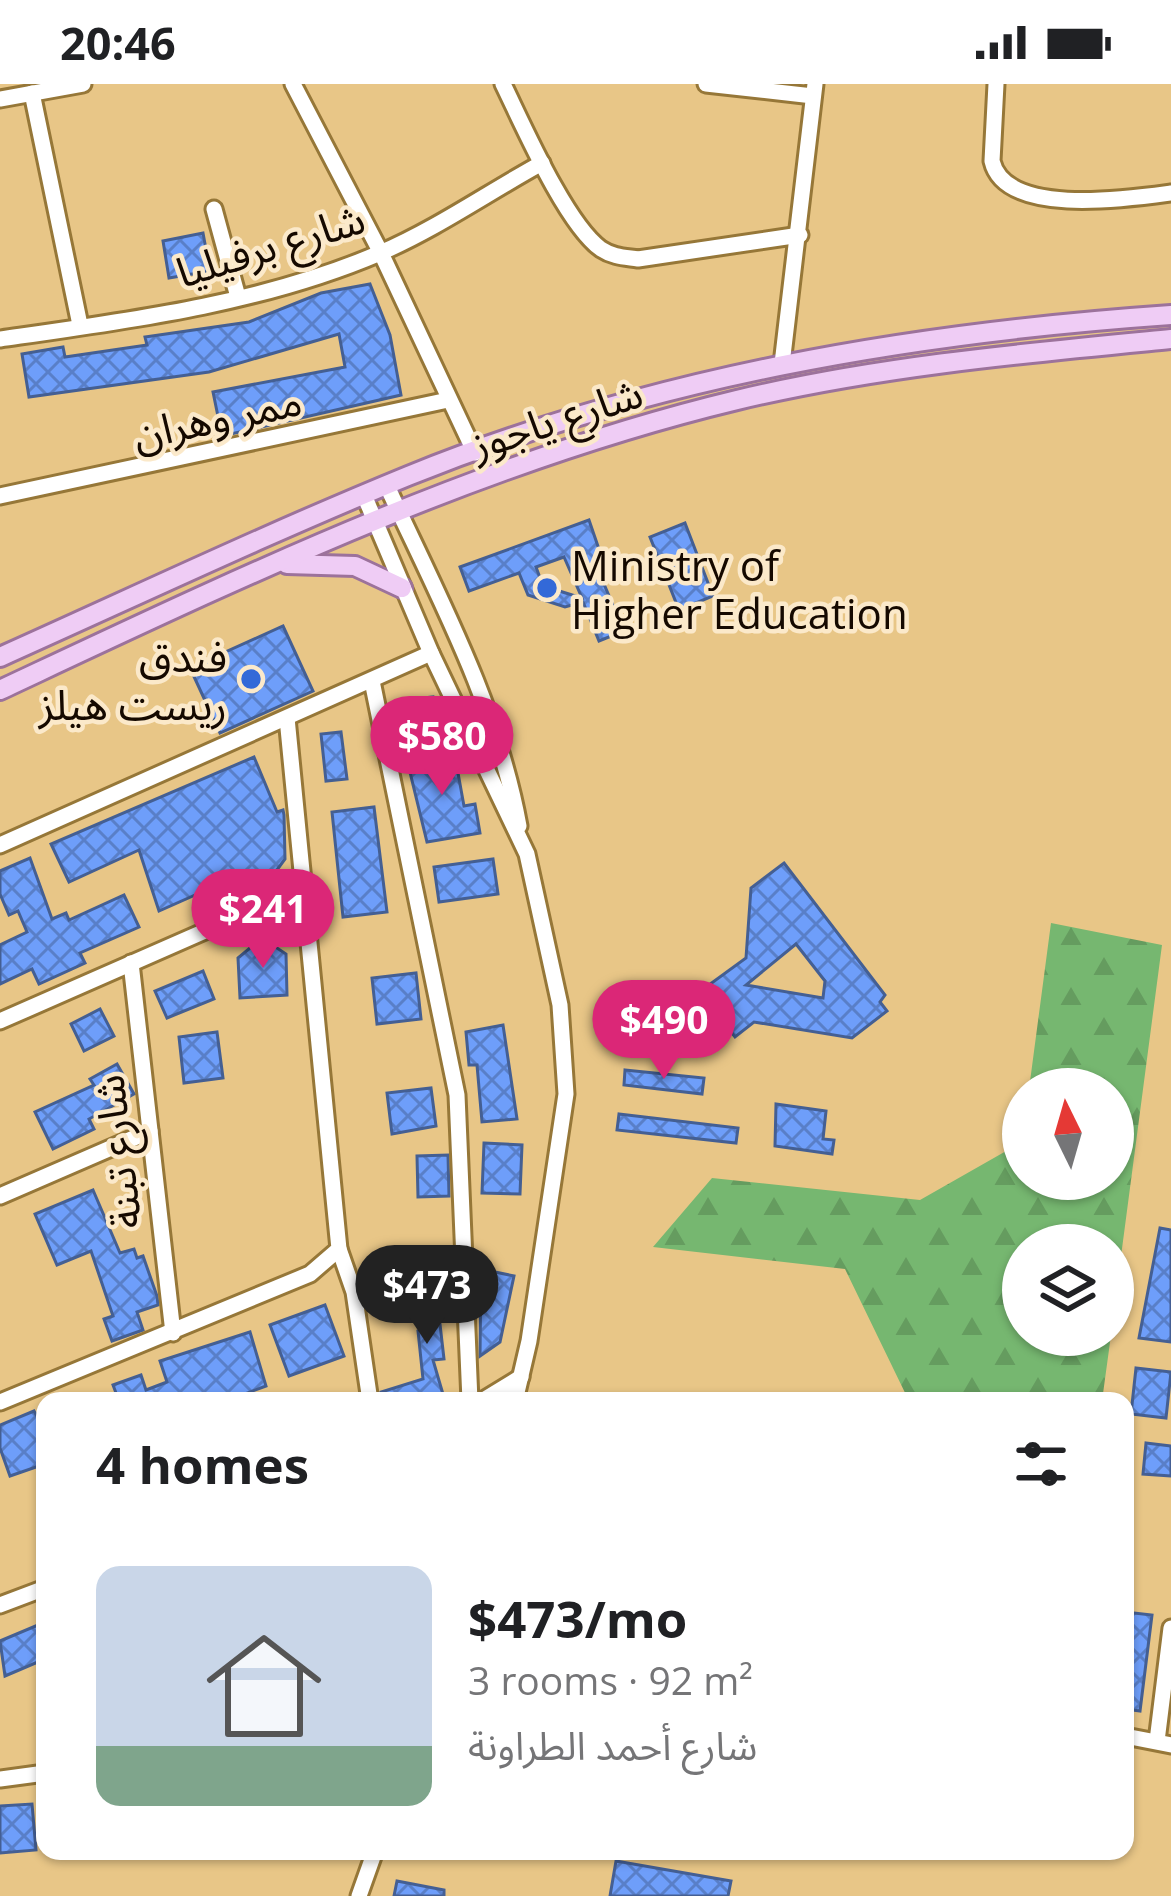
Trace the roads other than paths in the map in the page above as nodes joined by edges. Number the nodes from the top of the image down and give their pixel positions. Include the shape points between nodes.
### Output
1 (83, 84) edge
2 (293, 84) edge
3 (503, 84) edge
4 (706, 84) edge
5 (997, 84) edge
6 (814, 90) edge
7 (32, 93) junction
8 (0, 99) edge
9 (542, 163) junction
10 (1171, 194) edge
11 (214, 209) dead end
12 (800, 235) junction
13 (381, 253) junction
14 (238, 297) junction
15 (1171, 315) edge
16 (80, 325) junction
17 (0, 339) edge
18 (1171, 339) edge
19 (782, 364) junction
20 (448, 400) junction
21 (475, 453) junction
22 (387, 486) junction
23 (364, 495) junction
24 (0, 496) edge
25 (398, 509) junction
26 (374, 520) junction
27 (282, 564) junction
28 (403, 588) junction
29 (431, 653) junction
30 (0, 656) edge
31 (372, 681) junction
32 (0, 691) edge
33 (286, 718) junction
34 (522, 841) junction
35 (0, 845) edge
36 (303, 888) junction
37 (130, 963) junction
38 (0, 1021) edge
39 (150, 1131) junction
40 (0, 1196) edge
41 (339, 1249) junction
42 (173, 1333) junction
43 (521, 1377) junction
44 (369, 1392) edge
45 (470, 1392) edge
46 (497, 1392) edge
47 (517, 1392) edge
48 (0, 1402) edge
49 (36, 1591) edge
50 (0, 1605) edge
51 (1171, 1628) edge
52 (1134, 1738) edge
53 (1164, 1743) edge
54 (36, 1773) edge
55 (0, 1779) edge
56 (372, 1860) edge
57 (359, 1896) edge

1 - 7 street
2 - 13 street
3 - 9 street
4 - 6 street
5 - 10 street via 992,161 1013,190 1055,198
6 - 12 street
7 - 8 street
7 - 16 street
9 - 12 street via 598,248 615,256
9 - 13 street, شارع برفيليا
11 - 14 street
12 - 19 street
13 - 14 street, شارع برفيليا
13 - 20 street
14 - 16 street, شارع برفيليا
15 - 19 main road, شارع ياجوز via 994,329
16 - 17 street, شارع برفيليا
18 - 25 main road, شارع ياجوز via 871,374 739,399
19 - 21 main road, شارع ياجوز
20 - 21 street
20 - 24 street, ممر وهران
21 - 22 main road, شارع ياجوز
22 - 23 main road, شارع ياجوز
22 - 25 street
23 - 26 street
23 - 30 main road, شارع ياجوز
25 - 26 main road, شارع ياجوز
25 - 34 street via 455,628 507,771
26 - 27 main road, شارع ياجوز
26 - 28 street
27 - 28 main road via 355,566
27 - 32 main road, شارع ياجوز
28 - 29 street
29 - 31 street
29 - 34 street
31 - 33 street
31 - 45 street via 459,1109
33 - 35 street
33 - 36 street
34 - 43 street via 551,954 568,1070
36 - 37 street
36 - 41 street
37 - 38 street
37 - 39 street, شارع تبنة
39 - 40 street
39 - 42 street, شارع تبنة
41 - 42 street via 310,1274
41 - 44 street
42 - 48 street
43 - 46 street
43 - 47 street
49 - 50 street
51 - 53 street
52 - 53 street
54 - 55 street
56 - 57 street

